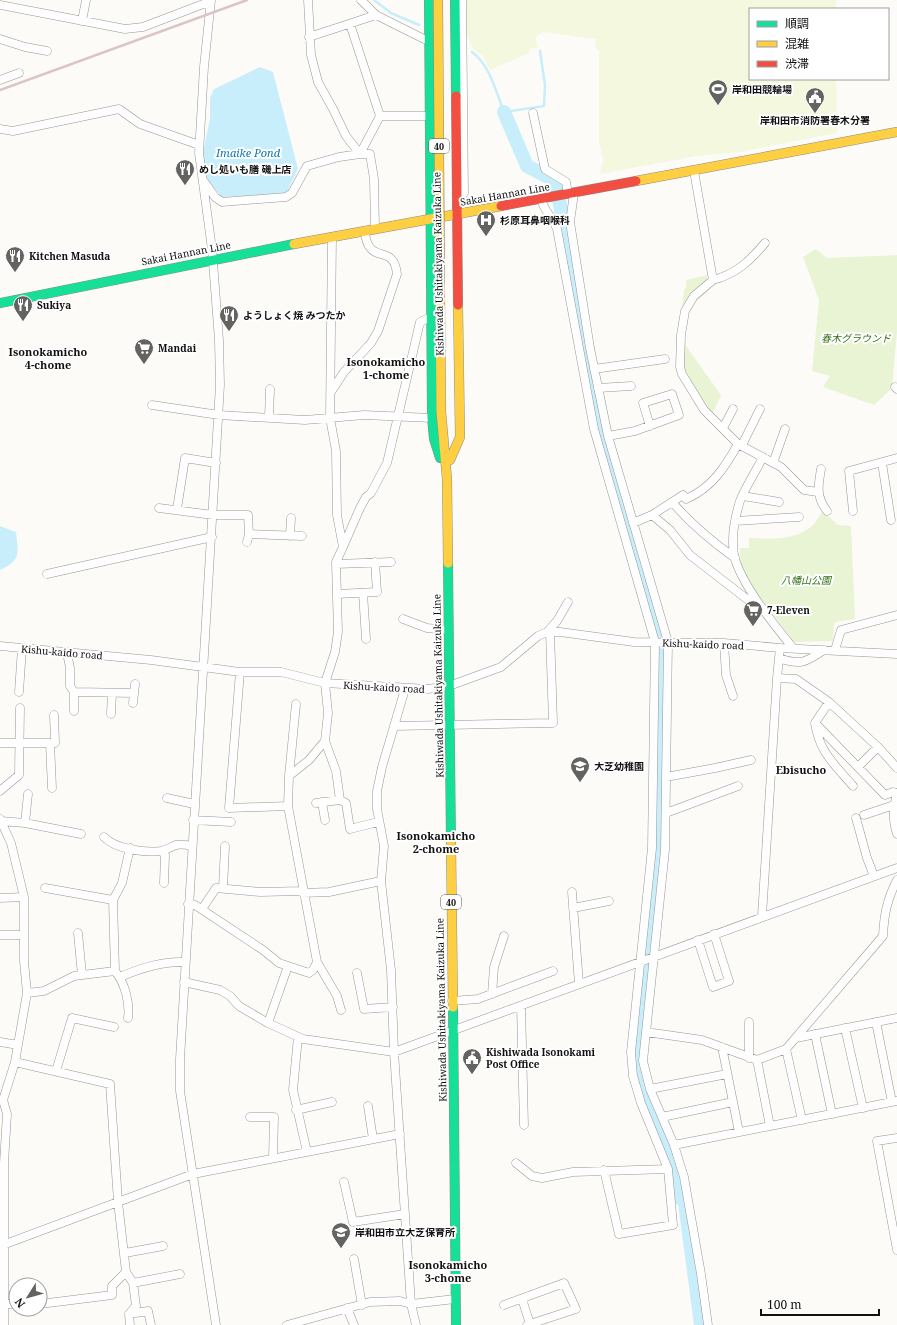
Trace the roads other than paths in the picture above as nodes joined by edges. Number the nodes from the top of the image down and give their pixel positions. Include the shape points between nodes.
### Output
1 (86, 0) edge
2 (308, 0) edge
3 (361, 0) edge
4 (424, 0) edge
5 (429, 0) edge
6 (438, 0) edge
7 (447, 0) edge
8 (455, 0) edge
9 (462, 0) edge
10 (211, 1) edge
11 (0, 5) edge
12 (376, 15) junction
13 (82, 21) junction
14 (350, 24) junction
15 (309, 37) junction
16 (424, 38) junction
17 (0, 39) edge
18 (47, 51) dead end
19 (19, 72) dead end
20 (0, 80) edge
21 (380, 116) junction
22 (425, 116) junction
23 (531, 118) dead end
24 (0, 129) edge
25 (897, 132) edge
26 (199, 144) junction
27 (360, 154) junction
28 (694, 172) junction
29 (203, 180) junction
30 (569, 194) junction
31 (543, 198) junction
32 (458, 214) junction
33 (430, 219) junction
34 (374, 229) junction
35 (364, 231) junction
36 (332, 237) junction
37 (765, 243) dead end
38 (212, 259) junction
39 (713, 280) junction
40 (444, 292) junction
41 (0, 302) edge
42 (431, 317) junction
43 (590, 348) junction
44 (580, 350) junction
45 (665, 359) dead end
46 (594, 369) junction
47 (631, 386) dead end
48 (598, 388) junction
49 (270, 389) dead end
50 (330, 393) junction
51 (152, 405) dead end
52 (733, 409) dead end
53 (760, 409) dead end
54 (219, 415) junction
55 (399, 417) junction
56 (269, 418) junction
57 (330, 418) junction
58 (432, 418) junction
59 (650, 426) junction
60 (723, 428) junction
61 (785, 429) dead end
62 (608, 436) junction
63 (740, 444) junction
64 (763, 457) junction
65 (897, 458) edge
66 (450, 460) junction
67 (216, 463) junction
68 (773, 463) junction
69 (882, 463) junction
70 (821, 469) dead end
71 (447, 479) junction
72 (818, 492) junction
73 (743, 496) junction
74 (672, 502) junction
75 (779, 502) dead end
76 (159, 508) dead end
77 (177, 509) junction
78 (827, 511) dead end
79 (853, 511) dead end
80 (213, 515) junction
81 (652, 515) junction
82 (799, 517) dead end
83 (291, 518) dead end
84 (891, 520) dead end
85 (735, 521) junction
86 (633, 523) junction
87 (249, 534) junction
88 (290, 536) junction
89 (302, 536) dead end
90 (212, 537) junction
91 (247, 542) dead end
92 (343, 547) junction
93 (735, 558) junction
94 (376, 562) junction
95 (391, 562) dead end
96 (336, 564) junction
97 (47, 574) dead end
98 (362, 593) junction
99 (337, 594) junction
100 (568, 602) dead end
101 (897, 615) edge
102 (767, 616) junction
103 (403, 619) dead end
104 (448, 630) junction
105 (549, 632) junction
106 (366, 638) dead end
107 (661, 642) junction
108 (724, 643) junction
109 (0, 646) edge
110 (22, 648) junction
111 (780, 648) junction
112 (793, 648) junction
113 (824, 650) junction
114 (835, 650) junction
115 (67, 653) junction
116 (897, 654) edge
117 (779, 658) junction
118 (203, 668) junction
119 (240, 672) junction
120 (777, 678) junction
121 (325, 683) junction
122 (135, 684) dead end
123 (449, 686) junction
124 (405, 689) junction
125 (19, 692) dead end
126 (74, 692) junction
127 (112, 693) junction
128 (134, 694) junction
129 (733, 696) dead end
130 (829, 702) junction
131 (133, 703) dead end
132 (296, 704) dead end
133 (20, 708) dead end
134 (74, 711) dead end
135 (111, 714) dead end
136 (54, 715) dead end
137 (816, 723) junction
138 (394, 726) junction
139 (449, 726) junction
140 (325, 741) junction
141 (0, 743) edge
142 (19, 743) junction
143 (50, 743) junction
144 (878, 747) junction
145 (751, 760) dead end
146 (858, 767) junction
147 (897, 768) edge
148 (289, 776) junction
149 (666, 777) junction
150 (738, 786) dead end
151 (853, 786) dead end
152 (52, 788) dead end
153 (0, 791) edge
154 (897, 793) edge
155 (28, 794) dead end
156 (167, 798) dead end
157 (340, 800) junction
158 (194, 804) junction
159 (894, 805) junction
160 (288, 806) junction
161 (666, 813) junction
162 (0, 820) edge
163 (193, 820) junction
164 (325, 820) dead end
165 (24, 822) junction
166 (230, 822) dead end
167 (378, 822) junction
168 (81, 834) dead end
169 (897, 834) edge
170 (104, 837) dead end
171 (192, 846) junction
172 (225, 846) dead end
173 (130, 848) junction
174 (162, 851) junction
175 (897, 868) edge
176 (874, 876) junction
177 (897, 880) edge
178 (381, 881) junction
179 (164, 883) dead end
180 (45, 888) dead end
181 (223, 888) junction
182 (302, 892) junction
183 (572, 892) dead end
184 (24, 896) junction
185 (0, 898) edge
186 (113, 900) junction
187 (609, 901) dead end
188 (188, 904) junction
189 (573, 908) junction
190 (202, 909) junction
191 (762, 916) junction
192 (78, 933) dead end
193 (714, 934) junction
194 (0, 935) edge
195 (24, 935) junction
196 (504, 936) dead end
197 (698, 940) junction
198 (648, 958) junction
199 (185, 962) junction
200 (317, 962) junction
201 (288, 966) junction
202 (553, 971) dead end
203 (357, 973) dead end
204 (117, 974) junction
205 (82, 975) junction
206 (184, 982) junction
207 (579, 984) junction
208 (27, 993) junction
209 (492, 994) junction
210 (452, 1001) junction
211 (521, 1006) junction
212 (393, 1007) junction
213 (341, 1010) dead end
214 (128, 1018) dead end
215 (897, 1018) edge
216 (749, 1022) dead end
217 (876, 1022) junction
218 (268, 1023) junction
219 (114, 1027) dead end
220 (845, 1028) junction
221 (453, 1030) junction
222 (646, 1032) junction
223 (815, 1034) junction
224 (298, 1037) junction
225 (796, 1038) junction
226 (0, 1042) edge
227 (18, 1045) junction
228 (722, 1047) junction
229 (786, 1049) junction
230 (394, 1052) junction
231 (753, 1059) junction
232 (15, 1062) junction
233 (56, 1071) junction
234 (727, 1074) junction
235 (650, 1089) junction
236 (332, 1102) dead end
237 (733, 1102) junction
238 (895, 1102) edge
239 (368, 1106) dead end
240 (863, 1108) junction
241 (296, 1110) junction
242 (832, 1114) junction
243 (250, 1117) dead end
244 (662, 1118) junction
245 (802, 1120) junction
246 (3, 1124) edge
247 (524, 1125) dead end
248 (770, 1126) junction
249 (739, 1132) junction
250 (400, 1134) junction
251 (897, 1138) edge
252 (373, 1139) junction
253 (674, 1145) junction
254 (307, 1152) junction
255 (273, 1158) junction
256 (2, 1162) edge
257 (516, 1163) dead end
258 (668, 1168) junction
259 (604, 1170) junction
260 (193, 1174) junction
261 (344, 1182) dead end
262 (118, 1202) junction
263 (405, 1214) junction
264 (1, 1246) edge
265 (163, 1246) dead end
266 (897, 1250) edge
267 (125, 1253) junction
268 (354, 1259) dead end
269 (126, 1272) junction
270 (180, 1274) dead end
271 (133, 1283) junction
272 (522, 1298) junction
273 (455, 1300) junction
274 (48, 1303) edge
275 (4, 1304) junction
276 (8, 1304) edge
277 (362, 1304) junction
278 (412, 1304) junction
279 (504, 1305) dead end
280 (347, 1308) junction
281 (129, 1314) junction
282 (529, 1324) edge
283 (4, 1325) edge
284 (130, 1325) edge
285 (151, 1325) edge
286 (216, 1325) edge
287 (287, 1325) edge
288 (354, 1325) edge
289 (416, 1325) edge
290 (456, 1325) edge
291 (708, 1325) edge

1 - 13 street
2 - 15 street
3 - 12 street
4 - 16 street
5 - 33 main road
6 - 40 main road, Kishiwada Ushitakiyama Kaizuka Line / 40, bridge
7 - 40 main road, Kishiwada Ushitakiyama Kaizuka Line / 40
8 - 32 main road
9 - 32 street via 464,200
10 - 13 street via 143,27 126,29
10 - 26 street
11 - 13 street
12 - 14 street
12 - 16 street
14 - 15 street
14 - 21 street
15 - 27 street via 310,55 318,82 346,136
16 - 22 street
17 - 18 street
19 - 20 street
21 - 22 street
21 - 27 street
22 - 33 street via 425,207
23 - 30 street via 537,150 545,169 566,182
24 - 26 street via 13,131 119,109 140,124
25 - 28 main road, Sakai Hannan Line
26 - 29 street
27 - 29 street via 307,166 292,193 279,199 222,202 215,197
27 - 34 street via 370,154 374,179
28 - 30 main road, Sakai Hannan Line
28 - 39 street
29 - 38 street
30 - 31 main road, Sakai Hannan Line
30 - 43 street via 570,222
31 - 32 main road, Sakai Hannan Line
31 - 44 street via 543,209 553,219 557,228
32 - 33 main road, Sakai Hannan Line
32 - 66 main road via 460,437
33 - 34 main road, Sakai Hannan Line
33 - 42 main road
34 - 35 main road, Sakai Hannan Line
35 - 36 main road, Sakai Hannan Line
35 - 50 street via 373,251 392,258 397,274 378,331
36 - 38 main road, Sakai Hannan Line
36 - 50 street
37 - 39 street via 738,270
38 - 41 main road, Sakai Hannan Line
38 - 54 street via 219,340
39 - 60 street via 694,296 686,310 681,335 680,367 697,400
40 - 66 main road, Kishiwada Ushitakiyama Kaizuka Line / 40
40 - 71 main road, Kishiwada Ushitakiyama Kaizuka Line / 40 via 441,411
42 - 55 street via 420,322
42 - 58 main road
43 - 44 street
43 - 46 street
44 - 107 street via 594,429
45 - 46 street
46 - 48 street
47 - 48 street
48 - 62 street
49 - 56 street
50 - 57 street
51 - 54 street
52 - 60 street
53 - 63 street
54 - 56 street
54 - 67 street
55 - 57 street
55 - 58 street
55 - 92 street via 387,463 360,508
56 - 57 street
57 - 92 street via 336,451 337,515
58 - 71 main road via 434,439
59 - 59 street via 679,415 672,394 643,403
59 - 62 street via 635,432
60 - 63 street
61 - 68 street
62 - 86 street
63 - 64 street
63 - 74 street via 710,484 696,495 686,499 683,495
64 - 68 street
64 - 73 street
65 - 69 street
66 - 71 main road, Kishiwada Ushitakiyama Kaizuka Line / 40
67 - 77 street via 185,458
67 - 80 street
68 - 72 street via 781,467 804,490
69 - 79 street via 849,471
69 - 84 street
70 - 72 street
71 - 104 main road, Kishiwada Ushitakiyama Kaizuka Line / 40
72 - 78 street
73 - 75 street
73 - 85 street
74 - 81 street
74 - 93 street via 692,525
76 - 77 street
77 - 80 street
80 - 87 street via 248,515
80 - 90 street
81 - 86 street
81 - 102 street via 670,530 690,555
82 - 85 street
83 - 88 street
85 - 93 street
86 - 107 street
87 - 88 street
87 - 91 street
88 - 89 street
90 - 97 street
90 - 118 street
92 - 96 street
93 - 102 street
94 - 95 street
94 - 96 street
94 - 98 street via 377,592
96 - 99 street
98 - 99 street
98 - 106 street
99 - 121 street via 338,632 335,652
100 - 105 street
101 - 114 street via 841,630
102 - 112 street
103 - 104 street via 427,628
104 - 123 main road, Kishiwada Ushitakiyama Kaizuka Line / 40
105 - 107 street, Kishu-kaido road via 634,642
105 - 123 street, Kishu-kaido road via 538,636 501,667
105 - 139 street via 553,723
107 - 108 street, Kishu-kaido road
107 - 149 street
107 - 198 street
108 - 111 street, Kishu-kaido road
108 - 129 street via 726,675
109 - 110 street, Kishu-kaido road
110 - 115 street, Kishu-kaido road
110 - 125 street
111 - 112 street, Kishu-kaido road
111 - 117 street
112 - 113 street, Kishu-kaido road
113 - 114 street, Kishu-kaido road
113 - 117 street via 800,663
114 - 116 street, Kishu-kaido road
115 - 118 street, Kishu-kaido road via 151,660
115 - 126 street via 70,686
117 - 120 street
118 - 119 street, Kishu-kaido road
118 - 158 street
119 - 121 street, Kishu-kaido road via 281,672
119 - 160 street via 229,808
120 - 130 street via 796,679
120 - 191 street
121 - 124 street, Kishu-kaido road
121 - 140 street via 328,713
122 - 128 street
123 - 124 street, Kishu-kaido road
123 - 139 main road, Kishiwada Ushitakiyama Kaizuka Line / 40
124 - 138 street
126 - 127 street
126 - 134 street
127 - 128 street
127 - 135 street
128 - 131 street
130 - 137 street
130 - 144 street
132 - 148 street
133 - 142 street
136 - 143 street via 55,743
137 - 146 street
137 - 151 street via 824,752
138 - 139 street
138 - 167 street via 377,791
139 - 210 main road, Kishiwada Ushitakiyama Kaizuka Line / 40
140 - 148 street via 309,760
140 - 157 street via 336,771
141 - 142 street
142 - 143 street
142 - 153 street via 19,775
143 - 152 street
144 - 146 street
144 - 147 street
145 - 149 street
146 - 154 street via 885,795
148 - 160 street
149 - 161 street
150 - 161 street
154 - 159 street
155 - 165 street
156 - 158 street
157 - 164 street via 319,803
157 - 167 street via 346,803 350,829
158 - 163 street
159 - 169 street
159 - 176 street via 860,817 867,858
160 - 182 street
161 - 198 street via 665,850
162 - 165 street
162 - 184 street via 11,843
163 - 166 street
163 - 171 street
165 - 168 street
167 - 178 street via 384,846
170 - 173 street via 109,842
171 - 174 street via 178,845
171 - 188 street
172 - 181 street
173 - 174 street
173 - 186 street via 122,883
174 - 179 street via 165,855
175 - 176 street
176 - 191 street
177 - 225 street via 884,914 883,936
178 - 182 street via 329,892
178 - 212 street
180 - 186 street
181 - 182 street via 260,892
181 - 190 street via 216,888
182 - 200 street
183 - 189 street
184 - 185 street
184 - 195 street
186 - 204 street
187 - 189 street
188 - 190 street
188 - 199 street
189 - 207 street
190 - 201 street via 279,963
191 - 193 street
192 - 205 street
193 - 197 street
193 - 197 street via 729,981 713,987
194 - 195 street
195 - 208 street
196 - 209 street via 494,967
197 - 198 street
198 - 207 street
198 - 222 street
198 - 258 street via 631,1052 633,1076 641,1103
199 - 204 street via 174,961
199 - 206 street
200 - 201 street via 309,973
200 - 213 street via 337,996
201 - 218 street
202 - 209 street
203 - 212 street via 364,1009
204 - 205 street
204 - 214 street via 128,1001
205 - 208 street via 74,976 44,991
206 - 218 street via 220,990 239,1006
206 - 260 street via 180,1091
207 - 211 street
208 - 227 street
209 - 210 street via 478,999
210 - 221 main road, Kishiwada Ushitakiyama Kaizuka Line / 40
211 - 221 street
211 - 247 street
212 - 230 street
215 - 217 street
216 - 231 street
217 - 220 street
217 - 238 street
218 - 224 street
219 - 233 street via 72,1018
220 - 223 street
220 - 240 street
221 - 230 street
221 - 273 main road, Kishiwada Ushitakiyama Kaizuka Line / 40
222 - 228 street via 702,1040
222 - 235 street via 643,1062
223 - 225 street
223 - 242 street
224 - 230 street
224 - 241 street via 292,1090
225 - 229 street
226 - 227 street
227 - 232 street
228 - 231 street
228 - 234 street
229 - 231 street
229 - 245 street
230 - 250 street
231 - 248 street
232 - 233 street
232 - 246 street via 3,1100 7,1114
233 - 262 street via 110,1084
234 - 235 street
234 - 237 street
235 - 244 street
236 - 241 street
237 - 244 street
237 - 249 street
238 - 240 street
239 - 252 street
240 - 242 street
241 - 254 street
242 - 245 street
243 - 255 street via 274,1117
244 - 253 street
245 - 248 street
246 - 256 street
248 - 249 street
249 - 253 street
250 - 252 street
250 - 263 street
251 - 266 street via 877,1141
252 - 254 street
253 - 291 street via 684,1177 702,1274
254 - 255 street
255 - 260 street
256 - 264 street via 5,1214
257 - 259 street via 532,1176 542,1178
258 - 259 street
258 - 259 street via 673,1225 619,1234
260 - 262 street
260 - 286 street
261 - 263 street via 353,1222
262 - 264 street
262 - 267 street
263 - 278 street
264 - 275 street
265 - 267 street
267 - 269 street
268 - 277 street
269 - 271 street
269 - 274 street via 112,1286 112,1294
270 - 271 street
271 - 281 street via 136,1306
272 - 279 street
272 - 282 street
272 - 282 street via 564,1283 576,1309
273 - 278 street
273 - 290 main road, Kishiwada Ushitakiyama Kaizuka Line / 40
275 - 276 street
275 - 283 street
277 - 278 street via 400,1301
277 - 280 street
278 - 289 street
280 - 287 street
280 - 288 street
281 - 284 street
281 - 285 street via 148,1310

